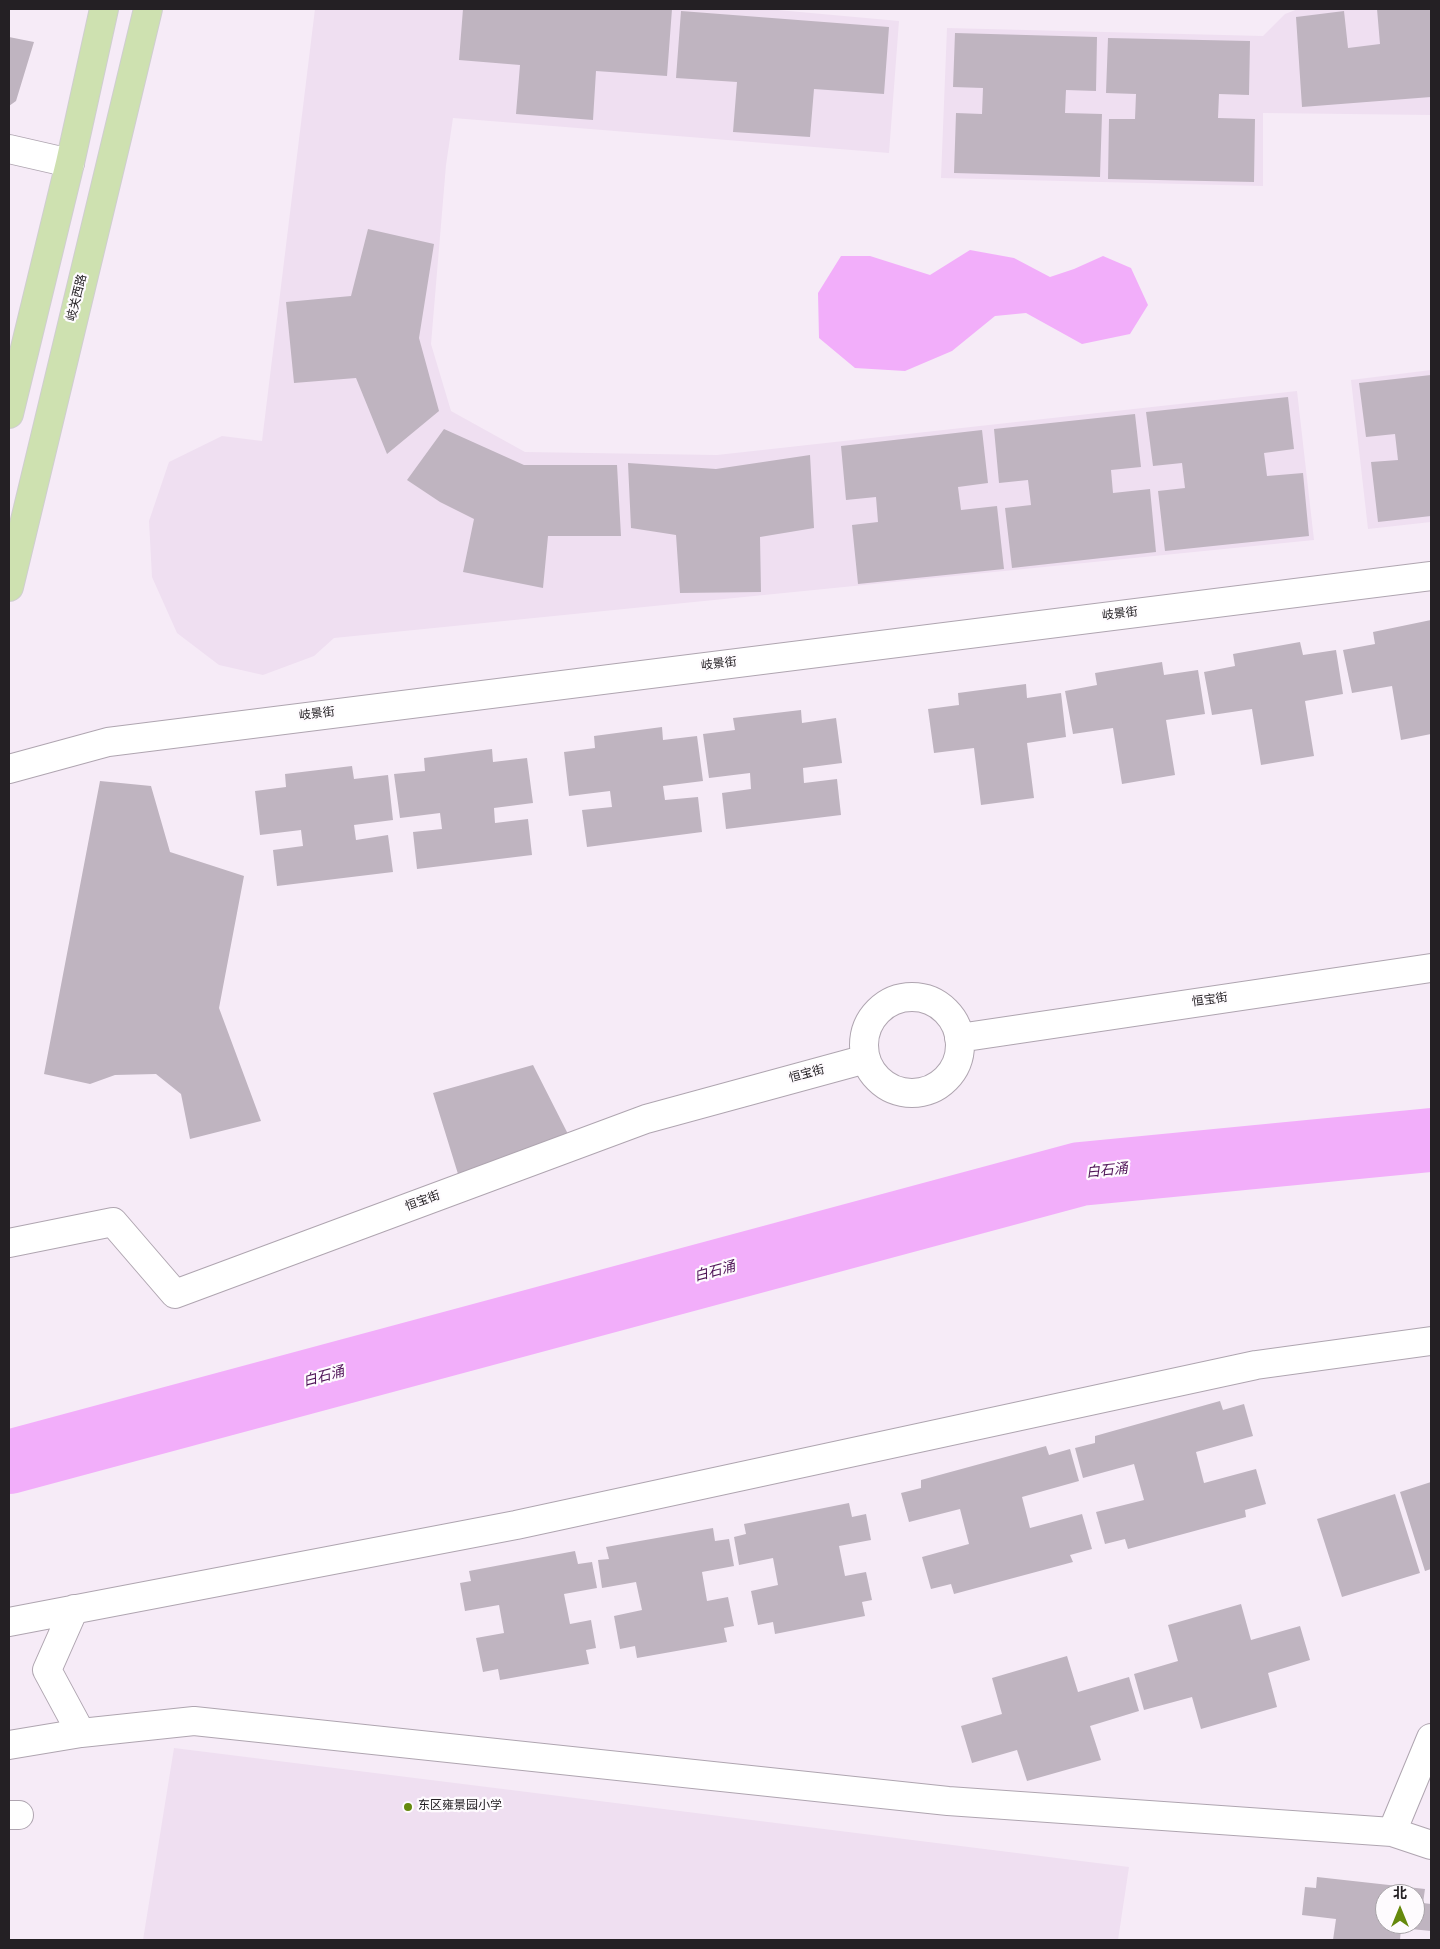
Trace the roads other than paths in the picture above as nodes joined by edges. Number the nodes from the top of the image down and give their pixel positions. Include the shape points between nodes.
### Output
1 (104, 9) edge
2 (148, 9) edge
3 (9, 149) edge
4 (70, 163) junction
5 (9, 414) edge
6 (1431, 576) edge
7 (9, 587) edge
8 (9, 769) edge
9 (1431, 968) edge
10 (960, 1038) junction
11 (866, 1059) junction
12 (9, 1243) edge
13 (1431, 1341) edge
14 (74, 1609) junction
15 (9, 1622) edge
16 (81, 1733) junction
17 (1431, 1738) edge
18 (9, 1745) edge
19 (1392, 1832) junction
20 (1431, 1845) edge

1 - 4 main road
2 - 7 main road, 岐关西路
3 - 4 street
4 - 5 main road
6 - 8 street, 岐景街 via 108,742
9 - 10 street, 恒宝街
10 - 11 street via 960,1054 954,1069 930,1090 915,1093 884,1085 873,1074
10 - 11 street via 945,1011 932,1002 917,998 901,999 874,1015 864,1044
11 - 12 street, 恒宝街 via 646,1119 175,1294 113,1222
13 - 14 street via 1256,1365 516,1525
14 - 15 street
14 - 16 street via 47,1670
16 - 18 street
16 - 19 street via 194,1721 948,1801
17 - 19 street
19 - 20 street

